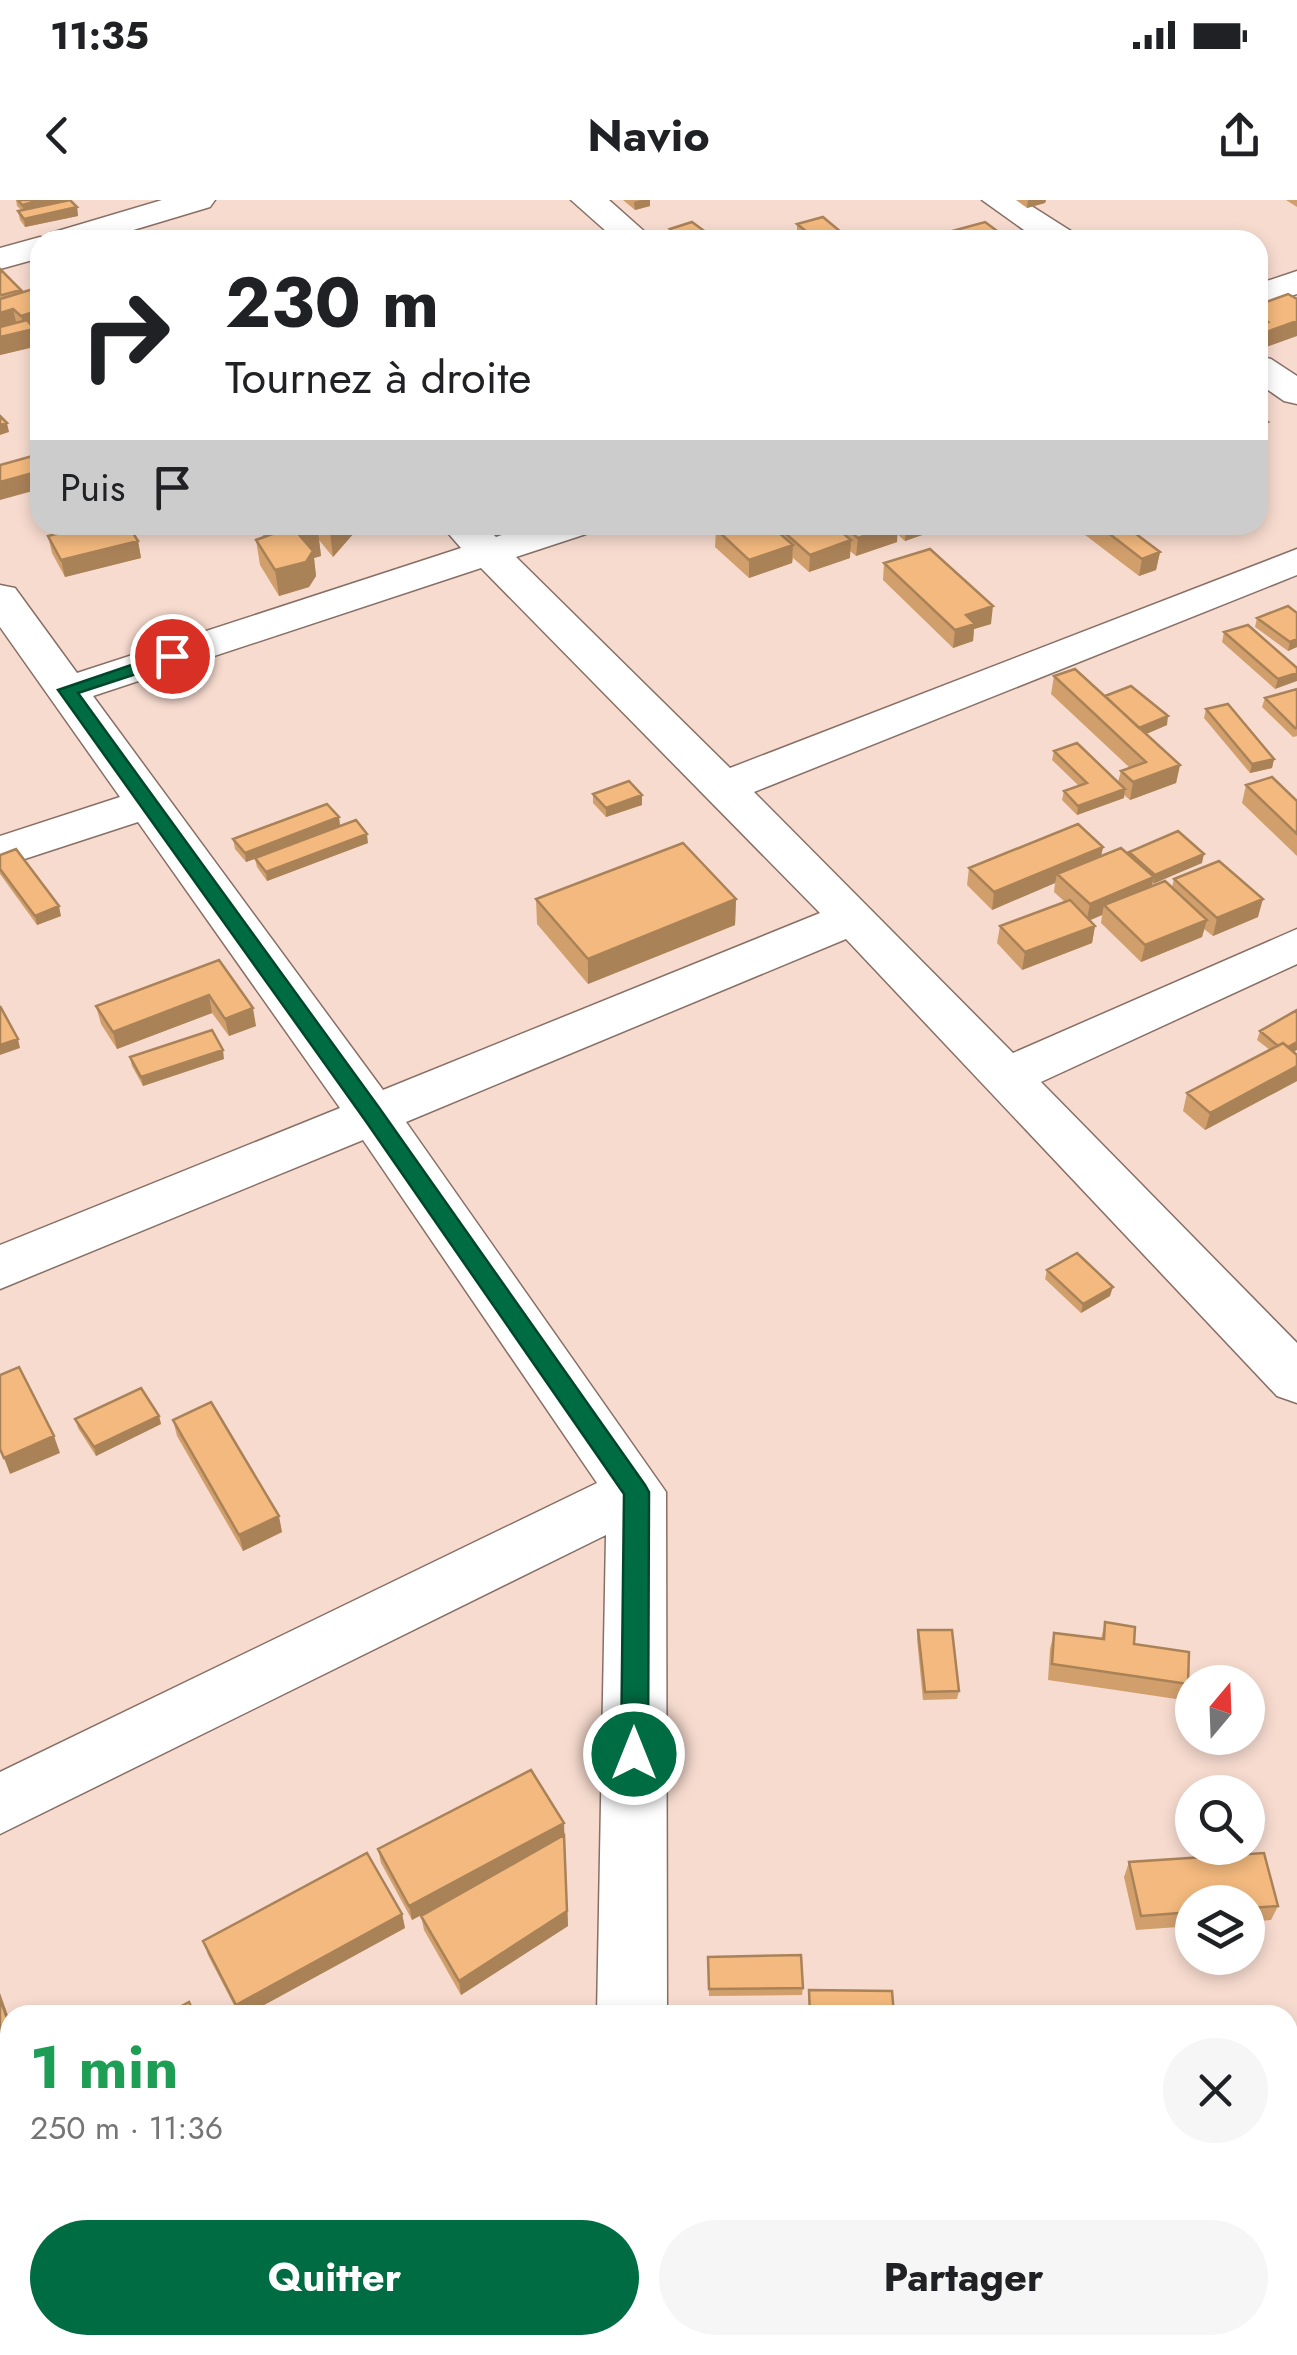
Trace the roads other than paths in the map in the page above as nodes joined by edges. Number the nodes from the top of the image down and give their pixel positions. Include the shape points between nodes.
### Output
1 (198, 200) edge
2 (588, 200) edge
3 (1000, 200) edge
4 (154, 206) edge
5 (90, 230) edge
6 (177, 230) edge
7 (624, 230) edge
8 (1046, 230) edge
9 (30, 250) edge
10 (0, 259) edge
11 (1297, 282) edge
12 (1268, 292) edge
13 (1268, 374) edge
14 (1297, 393) edge
15 (503, 535) edge
16 (475, 539) edge
17 (1297, 562) edge
18 (0, 597) edge
19 (67, 690) junction
20 (724, 788) junction
21 (149, 803) junction
22 (0, 852) edge
23 (853, 918) junction
24 (1297, 944) edge
25 (1008, 1076) junction
26 (372, 1114) junction
27 (0, 1268) edge
28 (1297, 1380) edge
29 (636, 1492) junction
30 (0, 1804) edge
31 (632, 2005) edge

1 - 4 street
2 - 7 street
3 - 8 street
4 - 5 street
4 - 6 street
9 - 10 street
11 - 12 street
13 - 14 street
15 - 16 street
16 - 19 street
16 - 20 street
17 - 20 street
18 - 19 street
19 - 21 street
20 - 23 street
21 - 22 street
21 - 26 street
23 - 25 street
23 - 26 street
24 - 25 street
25 - 28 street
26 - 27 street
26 - 29 street
29 - 30 street
29 - 31 street

